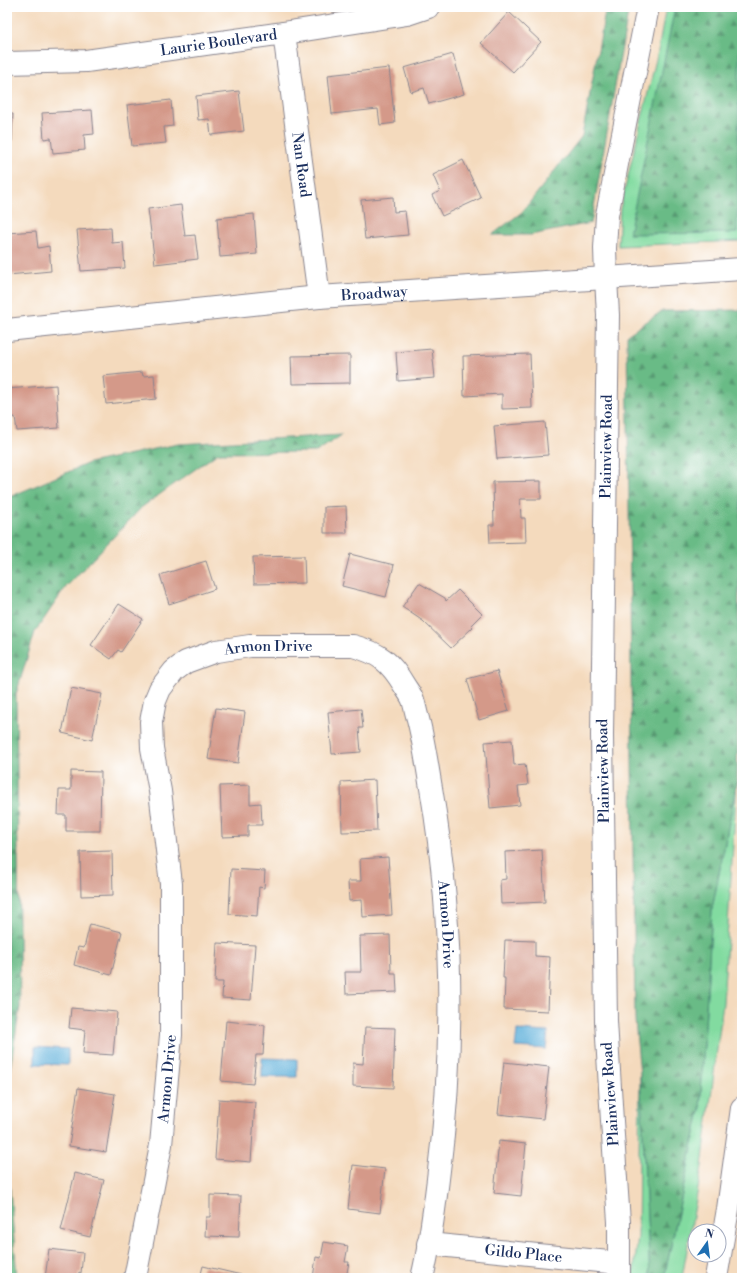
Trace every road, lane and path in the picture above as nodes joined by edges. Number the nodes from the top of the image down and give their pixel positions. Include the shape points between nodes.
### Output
1 (428, 7) edge
2 (648, 7) edge
3 (284, 33) junction
4 (7, 63) edge
5 (742, 269) edge
6 (606, 278) junction
7 (319, 297) junction
8 (7, 330) edge
9 (742, 1108) edge
10 (738, 1173) edge
11 (428, 1244) junction
12 (619, 1270) edge
13 (135, 1278) edge
14 (422, 1278) edge
15 (716, 1278) edge

1 - 3 main road, Laurie Boulevard via 407,14
2 - 6 main road, Plainview Road via 607,215
3 - 4 main road, Laurie Boulevard via 86,60
3 - 7 main road, Nan Road
5 - 6 main road, Broadway
6 - 7 main road, Broadway
6 - 12 main road, Plainview Road via 608,315 602,743 606,1021 619,1222
7 - 8 main road, Broadway
9 - 10 main road
10 - 15 main road
11 - 12 main road, Gildo Place
11 - 13 main road, Armon Drive via 442,1148 449,1063 449,960 446,898 434,805 423,738 413,700 395,670 385,659 363,648 250,646 216,651 186,662 174,671 160,689 151,722 152,748 171,884 171,1035 161,1145
11 - 14 main road, Armon Drive

